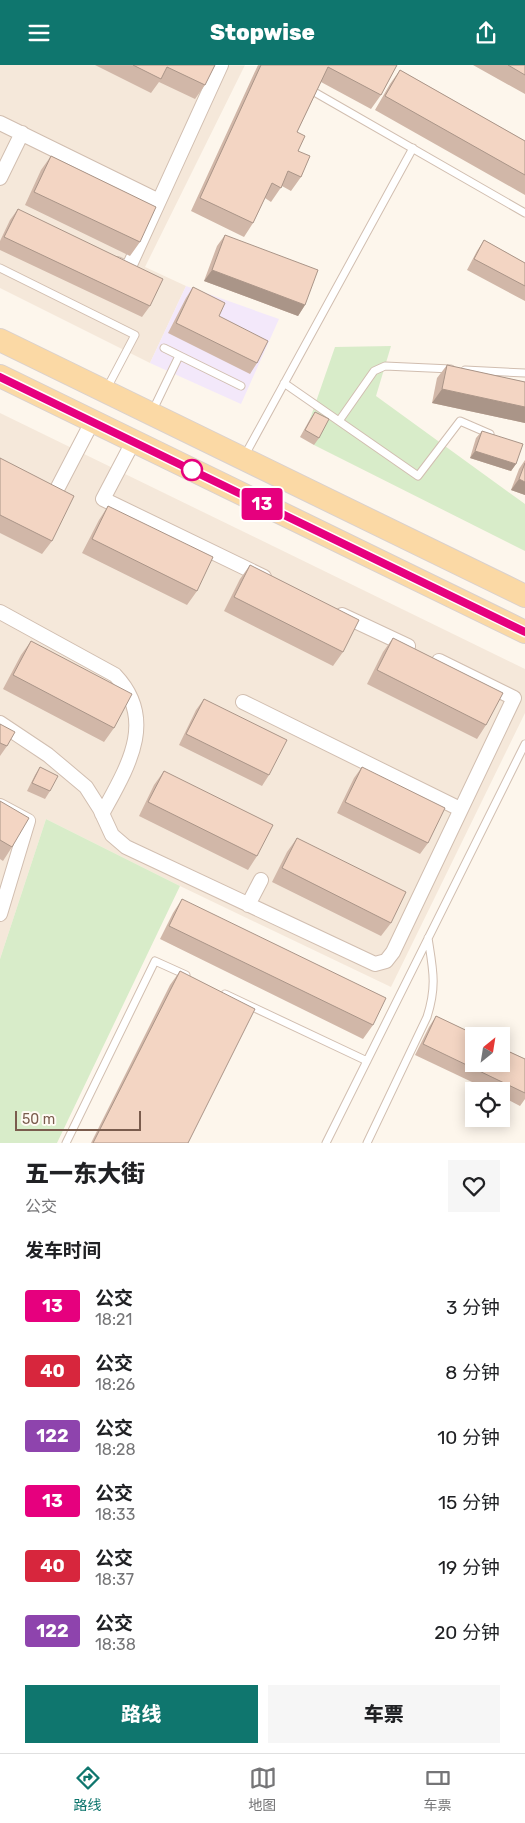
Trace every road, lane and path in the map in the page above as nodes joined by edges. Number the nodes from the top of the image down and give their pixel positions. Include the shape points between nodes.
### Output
1 (221, 65) edge
2 (316, 93) edge
3 (0, 123) edge
4 (22, 133) junction
5 (413, 149) junction
6 (0, 178) edge
7 (160, 201) junction
8 (525, 213) edge
9 (101, 256) edge
10 (0, 269) edge
11 (0, 340) edge
12 (164, 348) dead end
13 (180, 356) junction
14 (525, 373) edge
15 (0, 377) edge
16 (284, 383) junction
17 (241, 386) dead end
18 (106, 392) junction
19 (151, 414) junction
20 (92, 421) junction
21 (339, 421) junction
22 (501, 439) edge
23 (133, 442) junction
24 (243, 459) junction
25 (55, 493) edge
26 (273, 581) edge
27 (525, 596) edge
28 (327, 607) edge
29 (0, 612) edge
30 (525, 632) edge
31 (244, 702) dead end
32 (0, 723) edge
33 (525, 744) edge
34 (0, 806) edge
35 (460, 809) junction
36 (102, 814) junction
37 (261, 880) dead end
38 (248, 905) junction
39 (1, 907) edge
40 (428, 938) junction
41 (190, 977) edge
42 (217, 990) edge
43 (367, 1061) junction
44 (66, 1143) edge
45 (326, 1143) edge
46 (367, 1143) edge

1 - 7 street
2 - 5 lane
3 - 4 street
4 - 6 street
4 - 7 street
5 - 8 lane
5 - 16 lane
7 - 9 street via 128,269
10 - 18 lane via 135,335
11 - 18 main road
12 - 13 lane
13 - 17 lane
13 - 19 lane
14 - 21 lane via 385,366 374,371
15 - 20 main road
16 - 21 lane
16 - 24 lane
18 - 19 main road
19 - 24 main road
20 - 23 main road
20 - 25 street
21 - 22 lane via 418,476 460,421
23 - 26 street via 103,499
23 - 30 main road
24 - 27 main road
28 - 35 street via 514,698
29 - 36 street via 115,675 128,688 134,704 135,743 130,761
31 - 35 street
32 - 36 street via 48,755 86,787
33 - 40 lane
34 - 39 street via 28,821
35 - 38 street via 386,961 375,964 365,961
36 - 38 street via 112,835 126,847
37 - 38 street
40 - 43 lane
40 - 46 lane via 435,983 432,1001
41 - 44 lane via 155,961
42 - 43 lane
43 - 45 lane

